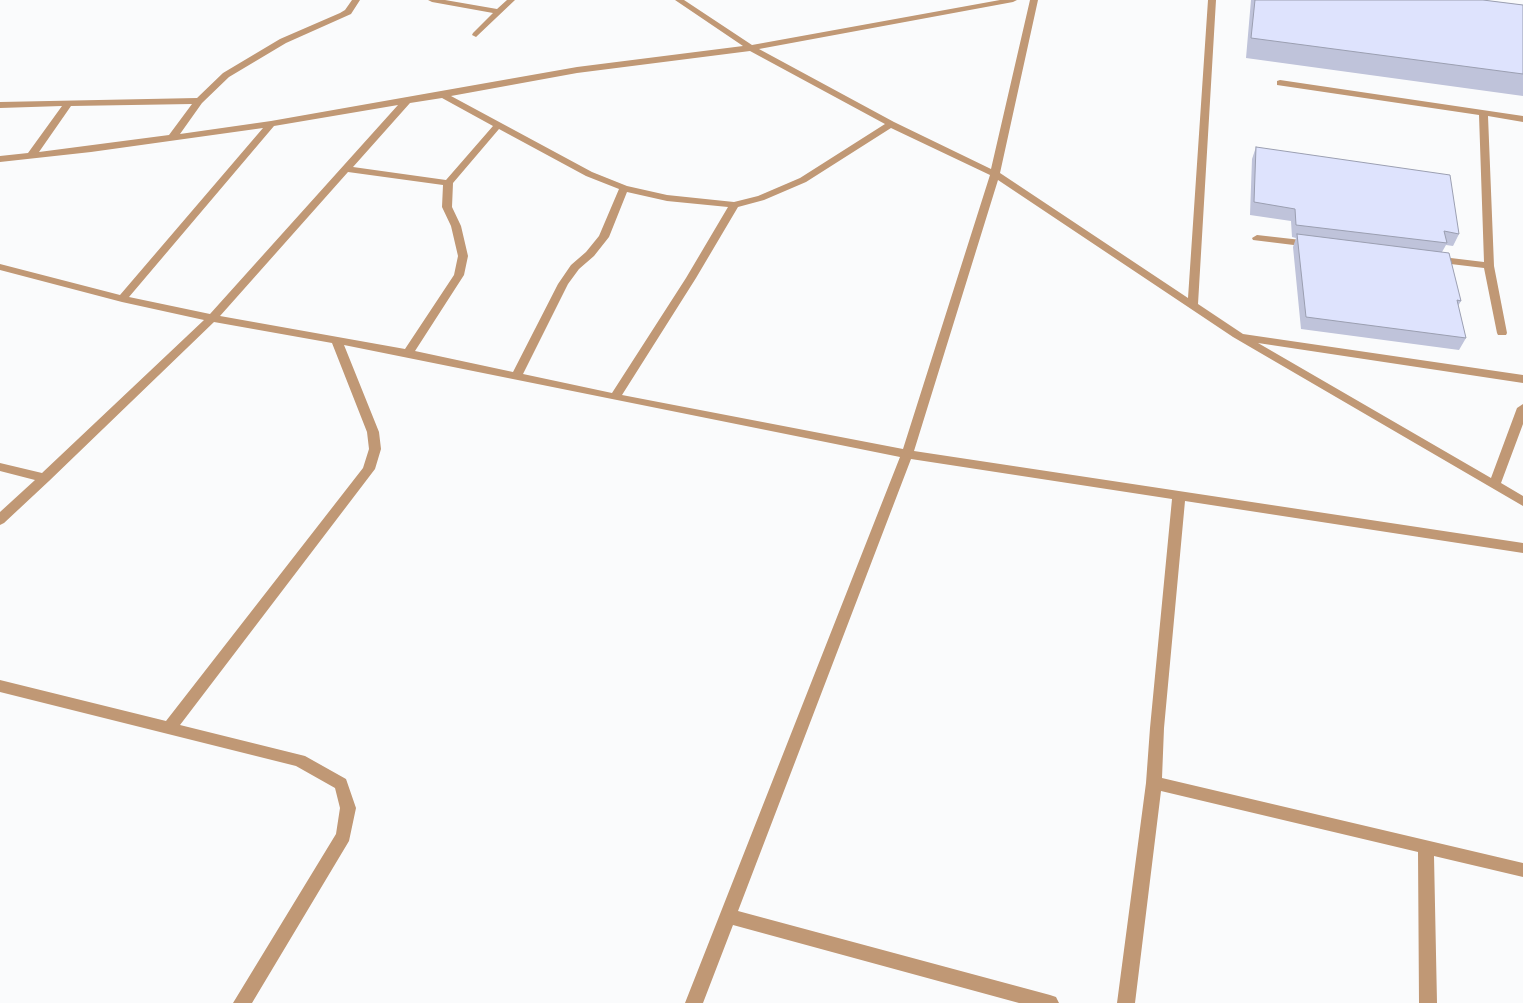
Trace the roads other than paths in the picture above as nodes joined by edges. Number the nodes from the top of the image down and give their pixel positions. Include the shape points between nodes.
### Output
1 (356, 0) edge
2 (432, 0) edge
3 (511, 0) edge
4 (680, 0) edge
5 (1012, 0) edge
6 (1034, 0) edge
7 (1212, 0) edge
8 (499, 12) junction
9 (476, 35) dead end
10 (751, 48) junction
11 (1280, 83) dead end
12 (443, 95) junction
13 (199, 101) junction
14 (406, 102) junction
15 (68, 104) junction
16 (0, 105) edge
17 (1482, 113) junction
18 (1523, 119) edge
19 (271, 124) junction
20 (891, 124) junction
21 (498, 125) junction
22 (172, 138) junction
23 (31, 156) junction
24 (0, 159) edge
25 (346, 169) junction
26 (995, 174) junction
27 (448, 183) junction
28 (624, 188) junction
29 (734, 205) junction
30 (1257, 238) dead end
31 (1324, 246) edge
32 (1421, 258) edge
33 (1489, 266) junction
34 (0, 268) edge
35 (122, 299) junction
36 (1193, 306) junction
37 (212, 318) junction
38 (1502, 333) dead end
39 (1237, 335) junction
40 (336, 340) junction
41 (408, 353) junction
42 (516, 376) junction
43 (1523, 378) edge
44 (614, 397) junction
45 (1523, 408) edge
46 (907, 454) junction
47 (0, 467) edge
48 (45, 478) junction
49 (1494, 485) junction
50 (1179, 494) junction
51 (1523, 502) edge
52 (0, 520) edge
53 (1523, 548) edge
54 (0, 686) edge
55 (169, 728) junction
56 (1154, 783) junction
57 (1426, 848) junction
58 (1523, 870) edge
59 (728, 916) junction
60 (242, 1003) edge
61 (694, 1003) edge
62 (1050, 1003) edge
63 (1126, 1003) edge
64 (1428, 1003) edge

1 - 13 street via 343,15 283,41 226,75
2 - 8 street
3 - 8 street
4 - 10 street
5 - 10 street
6 - 26 street
7 - 36 street
8 - 9 street
10 - 12 street via 577,70
10 - 20 street
11 - 17 street
12 - 14 street
12 - 21 street
13 - 15 street
13 - 22 street
14 - 19 street
14 - 25 street
15 - 16 street
15 - 23 street
17 - 18 street
17 - 33 street
19 - 22 street
19 - 35 street
20 - 26 street
20 - 29 street via 803,180 761,198
21 - 27 street
21 - 28 street via 589,174
22 - 23 street
23 - 24 street
25 - 27 street
25 - 37 street
26 - 36 street
26 - 46 street
27 - 41 street via 447,207 456,226 463,256 458,275
28 - 29 street via 667,198
28 - 42 street via 604,237 563,284
29 - 44 street
30 - 31 street
32 - 33 street
33 - 38 street
34 - 35 street
35 - 37 street
36 - 39 street
37 - 40 street
37 - 48 street
39 - 43 street
39 - 49 street
40 - 41 street
40 - 55 street via 373,432 375,450 369,469
41 - 42 street
42 - 44 street
44 - 46 street
45 - 49 street
46 - 50 street
46 - 59 street
47 - 48 street
48 - 52 street
49 - 51 street
50 - 53 street
50 - 56 street
54 - 55 street
55 - 60 street via 300,761 341,784 348,808 343,836
56 - 57 street
56 - 63 street
57 - 58 street
57 - 64 street
59 - 61 street
59 - 62 street

